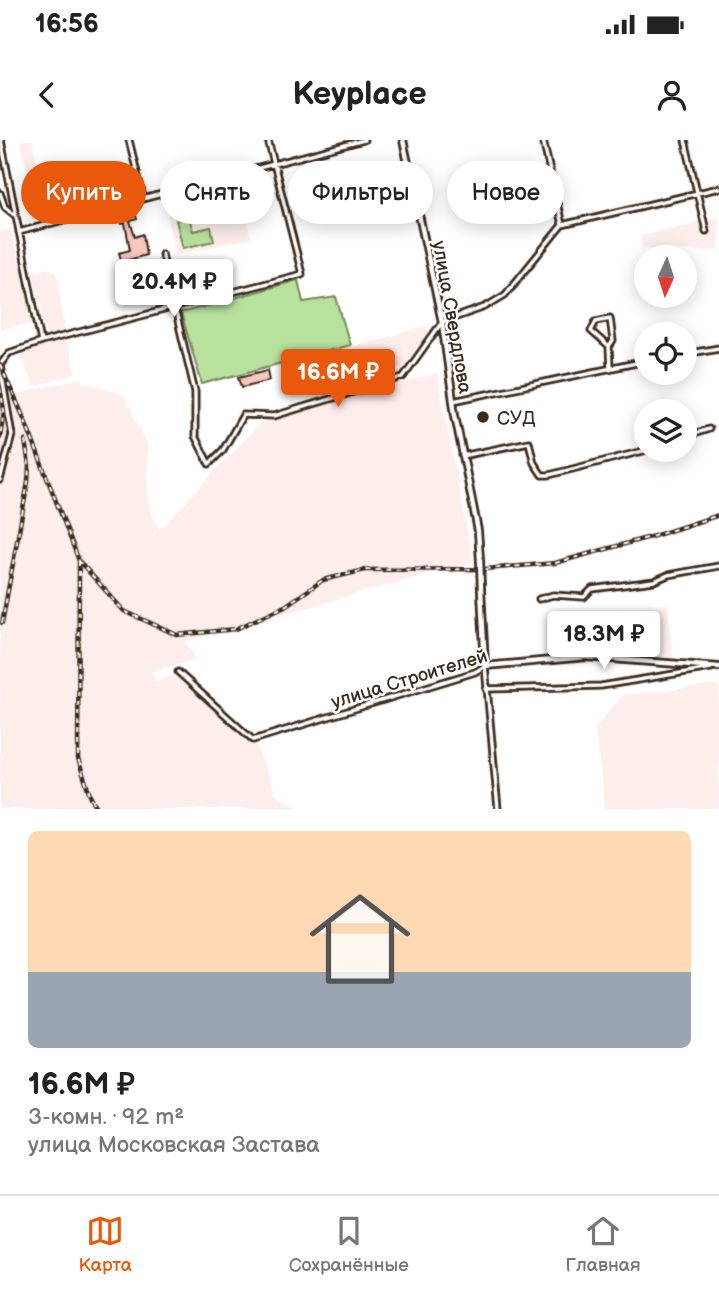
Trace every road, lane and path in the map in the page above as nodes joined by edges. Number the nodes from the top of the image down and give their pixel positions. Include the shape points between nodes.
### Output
1 (1, 140) edge
2 (129, 140) edge
3 (268, 140) edge
4 (364, 140) edge
5 (402, 140) edge
6 (543, 140) edge
7 (685, 140) edge
8 (134, 161) edge
9 (273, 161) edge
10 (274, 164) joint
11 (719, 188) edge
12 (0, 193) edge
13 (699, 194) junction
14 (16, 216) junction
15 (47, 224) edge
16 (562, 225) junction
17 (706, 231) dead end
18 (19, 232) junction
19 (162, 254) dead end
20 (175, 306) junction
21 (442, 322) junction
22 (41, 342) junction
23 (608, 347) junction
24 (719, 348) edge
25 (697, 352) edge
26 (634, 364) edge
27 (610, 369) junction
28 (453, 401) junction
29 (709, 429) dead end
30 (697, 433) edge
31 (634, 453) edge
32 (462, 456) junction
33 (0, 480) edge
34 (719, 566) edge
35 (539, 599) dead end
36 (485, 666) junction
37 (718, 667) edge
38 (178, 672) dead end
39 (486, 689) junction
40 (498, 809) edge

1 - 14 street
2 - 8 street
3 - 9 street
4 - 10 street
5 - 21 main road, улица Свердлова
6 - 16 street
7 - 13 street
10 - 20 street via 302,274
11 - 13 street
12 - 14 street via 5,207
13 - 16 street
13 - 17 street
14 - 18 street
15 - 18 street
16 - 21 street via 505,295
18 - 22 street
19 - 20 street
20 - 21 street via 195,392 195,436 209,464 223,450 243,415 274,416 403,377
20 - 22 street
21 - 28 main road, улица Свердлова
22 - 33 street via 9,354 0,365 12,435
23 - 23 street via 591,331 596,321 610,318 613,341
23 - 27 street
24 - 25 street
26 - 27 street
27 - 28 street
28 - 32 main road, улица Свердлова
29 - 30 street
31 - 32 street via 549,475 539,471 528,442
32 - 36 main road, улица Свердлова, bridge via 478,531
34 - 35 street via 592,589 584,597
36 - 37 main road, улица Строителей via 586,657
36 - 38 street, улица Строителей via 253,740
36 - 39 street
37 - 39 street via 601,686
39 - 40 street

